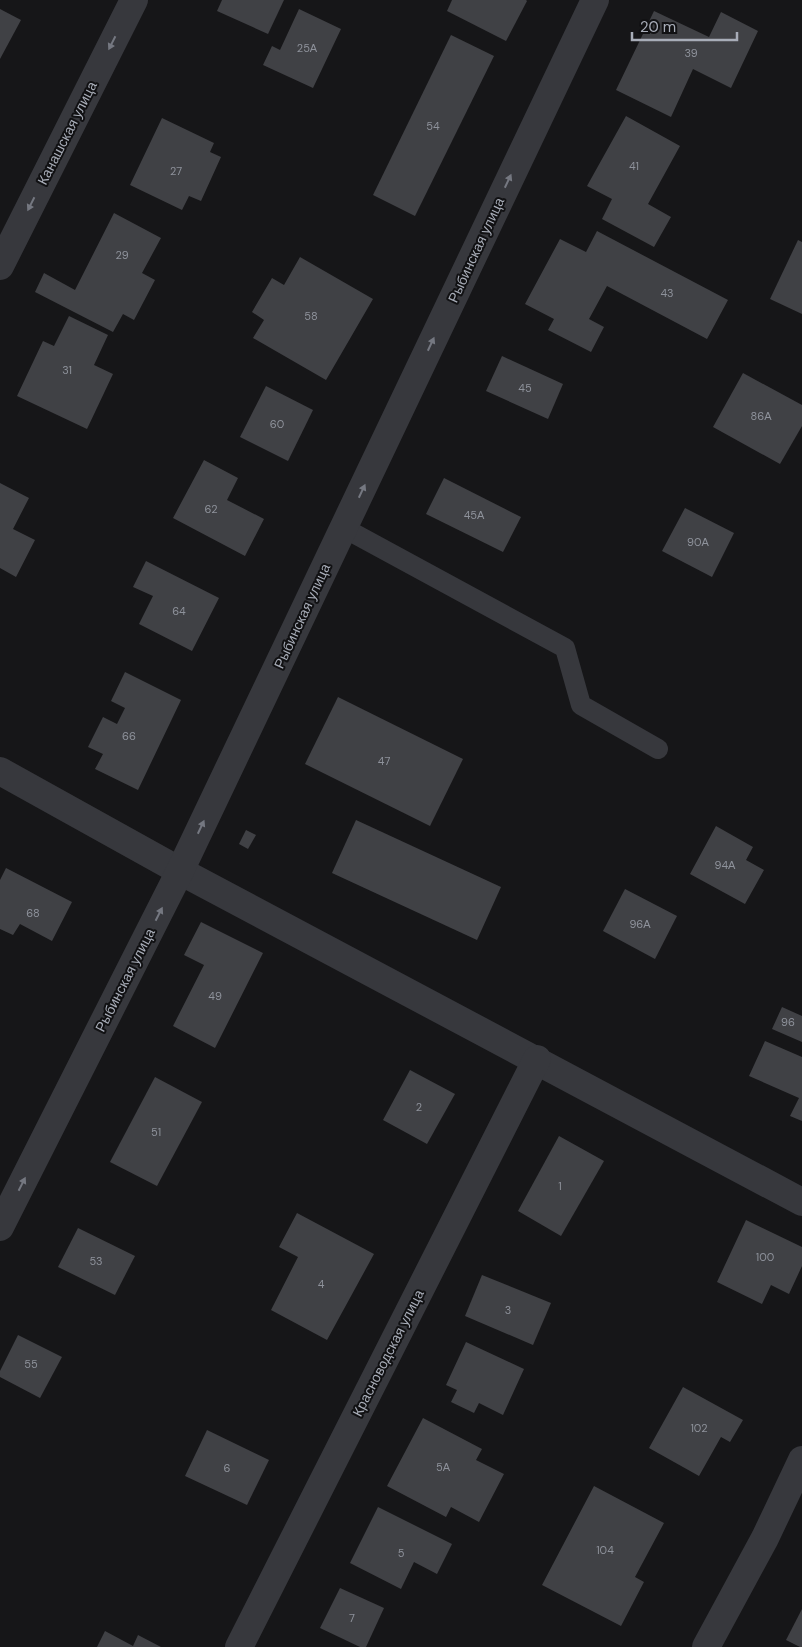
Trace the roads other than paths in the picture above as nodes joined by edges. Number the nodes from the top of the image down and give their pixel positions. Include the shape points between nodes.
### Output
1 (134, 0) edge
2 (595, 0) edge
3 (0, 266) edge
4 (344, 528) junction
5 (658, 749) dead end
6 (0, 772) edge
7 (180, 871) junction
8 (537, 1059) junction
9 (802, 1202) edge
10 (0, 1228) edge
11 (802, 1460) edge
12 (239, 1647) edge
13 (706, 1647) edge

1 -> 3 street, Канашская улица
4 -> 2 street, Рыбинская улица
4 - 5 lane via 565,648 582,704
7 -> 4 street, Рыбинская улица
6 - 7 street
7 - 8 street
10 -> 7 street, Рыбинская улица
8 - 9 street
8 - 12 street, Красноводская улица
11 - 13 street via 765,1538

